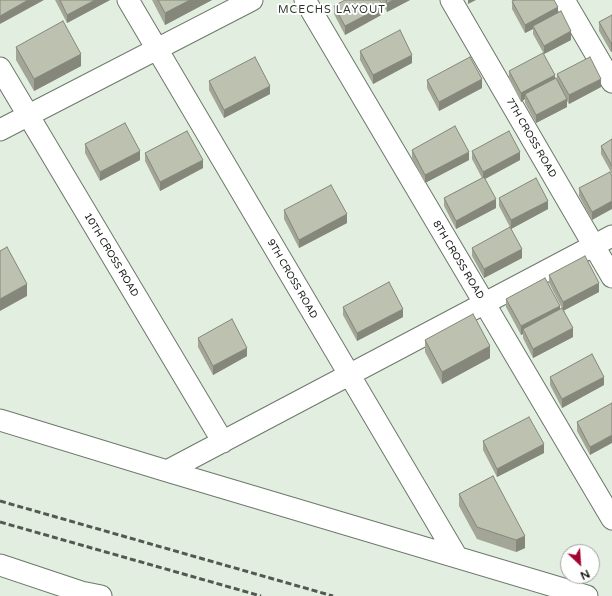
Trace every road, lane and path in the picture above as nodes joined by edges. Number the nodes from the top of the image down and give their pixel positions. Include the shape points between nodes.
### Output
1 (128, 0) edge
2 (252, 0) edge
3 (305, 0) edge
4 (451, 0) edge
5 (564, 0) edge
6 (157, 49) junction
7 (0, 68) edge
8 (612, 82) edge
9 (28, 116) junction
10 (0, 130) edge
11 (612, 236) edge
12 (594, 246) junction
13 (612, 277) edge
14 (484, 304) junction
15 (349, 375) junction
16 (0, 420) edge
17 (223, 442) junction
18 (167, 471) junction
19 (612, 520) edge
20 (456, 557) junction
21 (0, 565) edge
22 (101, 596) edge
23 (587, 596) edge

1 - 6 street, 9TH CROSS ROAD
2 - 6 street
3 - 14 street, 8TH CROSS ROAD
4 - 12 street, 7TH CROSS ROAD
5 - 8 street
6 - 9 street
6 - 15 street, 9TH CROSS ROAD
7 - 9 street, 10TH CROSS ROAD
9 - 10 street
9 - 17 street, 10TH CROSS ROAD
11 - 12 street
12 - 13 street, 7TH CROSS ROAD
12 - 14 street
14 - 15 street
14 - 19 street, 8TH CROSS ROAD
15 - 17 street
15 - 20 street, 9TH CROSS ROAD
16 - 18 street
17 - 18 street
18 - 20 street
20 - 23 street
21 - 22 street via 81,592

